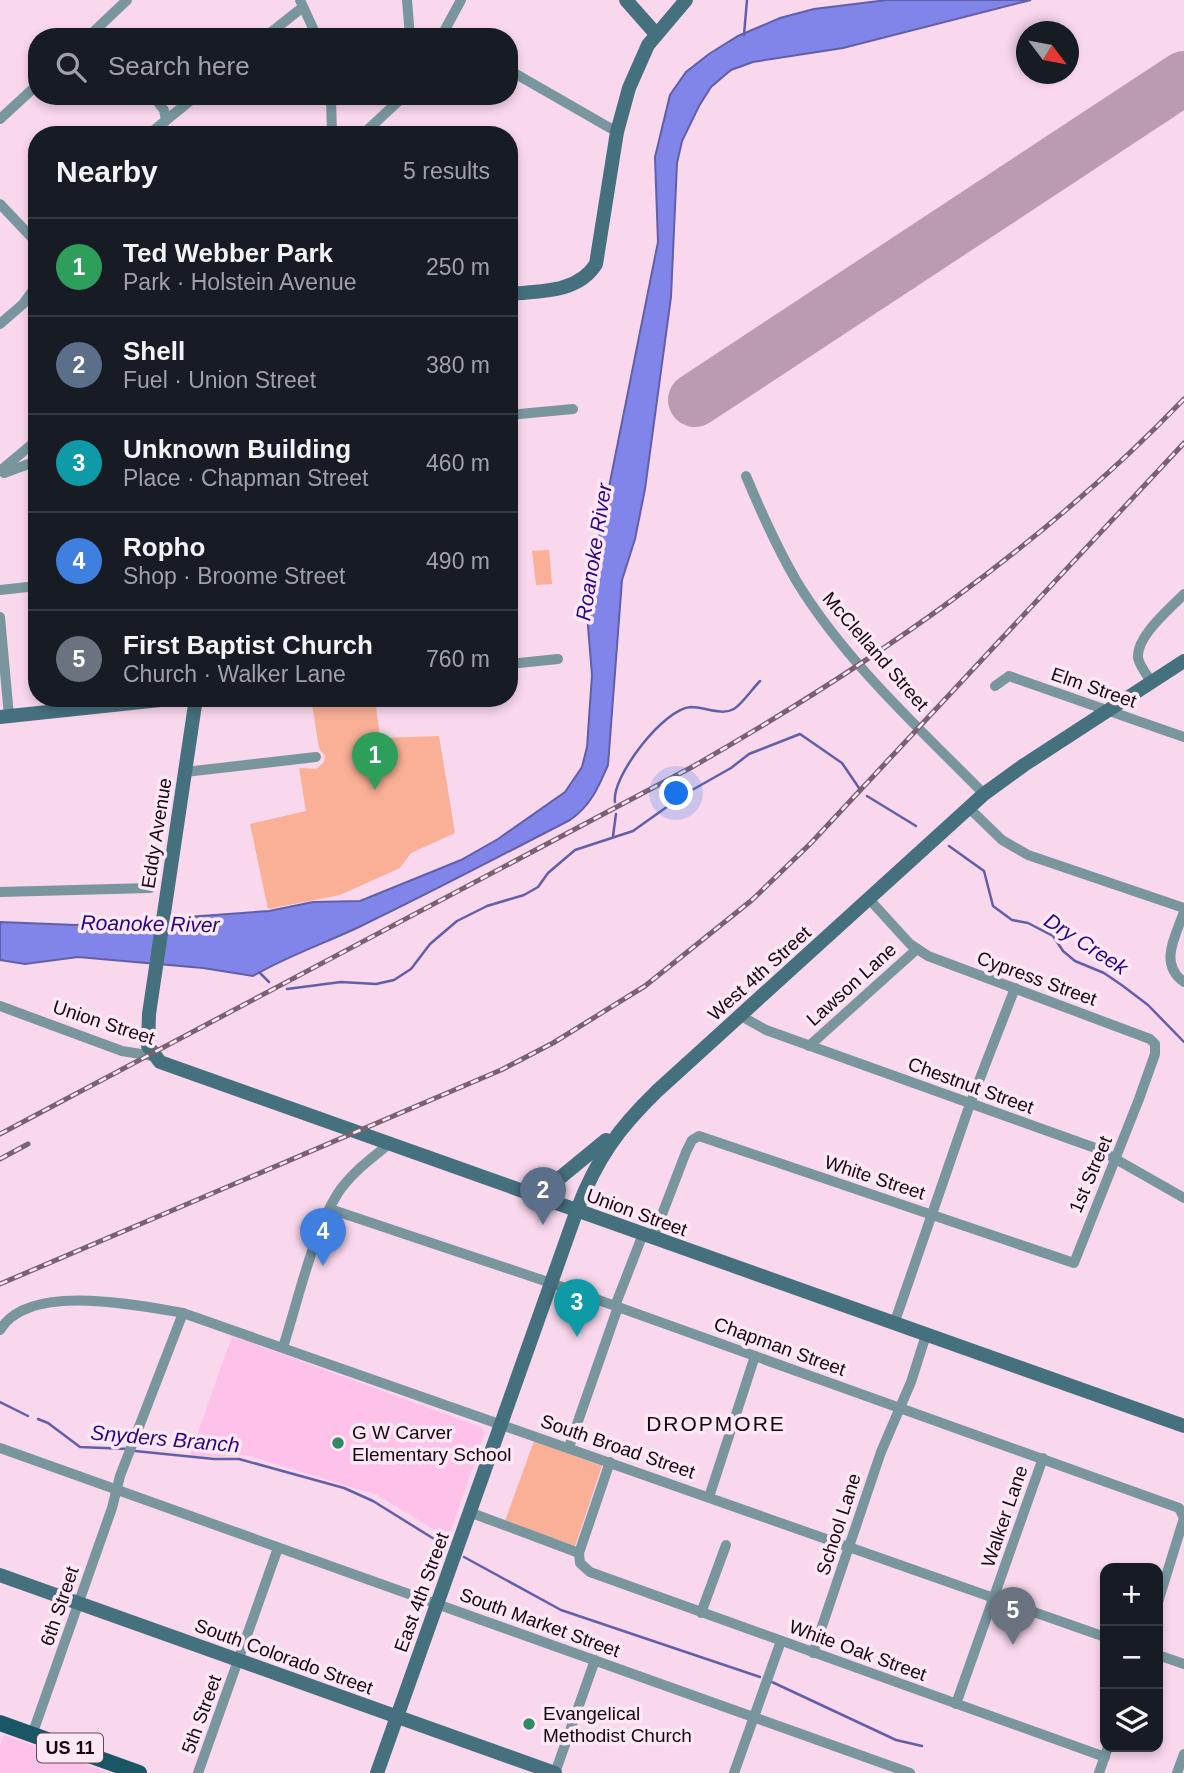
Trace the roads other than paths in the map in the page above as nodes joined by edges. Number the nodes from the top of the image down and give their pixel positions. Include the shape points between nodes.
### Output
1 (127, 0) edge
2 (407, 0) edge
3 (461, 0) edge
4 (626, 0) edge
5 (686, 0) edge
6 (301, 3) edge
7 (102, 28) edge
8 (275, 28) edge
9 (313, 28) edge
10 (409, 28) edge
11 (449, 28) edge
12 (656, 33) junction
13 (518, 75) edge
14 (28, 93) edge
15 (160, 105) edge
16 (185, 105) edge
17 (331, 105) edge
18 (394, 105) edge
19 (0, 119) edge
20 (166, 120) junction
21 (159, 126) edge
22 (332, 126) edge
23 (372, 126) edge
24 (617, 132) junction
25 (0, 204) edge
26 (28, 234) edge
27 (518, 292) edge
28 (28, 297) edge
29 (0, 324) edge
30 (573, 409) dead end
31 (518, 414) edge
32 (28, 448) edge
33 (28, 464) edge
34 (0, 473) edge
35 (747, 476) dead end
36 (28, 587) edge
37 (0, 590) edge
38 (1184, 594) edge
39 (0, 617) edge
40 (558, 659) dead end
41 (1184, 661) edge
42 (518, 663) edge
43 (1153, 683) junction
44 (995, 686) dead end
45 (92, 707) edge
46 (195, 707) edge
47 (1111, 711) junction
48 (5, 716) edge
49 (1184, 737) edge
50 (316, 757) dead end
51 (185, 772) junction
52 (984, 794) junction
53 (969, 808) junction
54 (150, 888) dead end
55 (0, 892) edge
56 (869, 899) junction
57 (1184, 910) edge
58 (917, 949) junction
59 (1184, 982) edge
60 (1015, 988) junction
61 (0, 1006) edge
62 (740, 1016) junction
63 (809, 1046) junction
64 (153, 1056) junction
65 (1139, 1099) joint
66 (970, 1104) junction
67 (616, 1133) junction
68 (389, 1144) junction
69 (1115, 1158) junction
70 (524, 1190) junction
71 (1184, 1198) edge
72 (330, 1209) junction
73 (577, 1210) junction
74 (933, 1214) junction
75 (648, 1236) junction
76 (1074, 1263) joint
77 (551, 1283) junction
78 (617, 1306) junction
79 (183, 1313) junction
80 (894, 1324) junction
81 (0, 1330) edge
82 (926, 1335) junction
83 (283, 1346) junction
84 (755, 1356) junction
85 (899, 1407) junction
86 (501, 1424) junction
87 (1184, 1426) edge
88 (569, 1447) junction
89 (0, 1448) edge
90 (1043, 1458) junction
91 (610, 1462) junction
92 (116, 1489) junction
93 (709, 1497) junction
94 (469, 1512) junction
95 (726, 1545) dead end
96 (849, 1546) junction
97 (278, 1548) junction
98 (579, 1553) junction
99 (0, 1575) edge
100 (1163, 1586) edge
101 (993, 1598) junction
102 (79, 1603) junction
103 (437, 1604) junction
104 (701, 1613) junction
105 (1100, 1635) edge
106 (781, 1641) junction
107 (813, 1653) junction
108 (1163, 1657) edge
109 (239, 1660) junction
110 (595, 1660) junction
111 (1184, 1664) edge
112 (956, 1704) junction
113 (397, 1716) junction
114 (753, 1717) junction
115 (0, 1723) edge
116 (32, 1735) junction
117 (1100, 1750) edge
118 (1107, 1752) edge
119 (1184, 1754) edge
120 (139, 1773) edge
121 (198, 1773) edge
122 (377, 1773) edge
123 (555, 1773) edge
124 (734, 1773) edge
125 (910, 1773) edge
126 (1099, 1773) edge
127 (1177, 1773) edge

1 - 7 street
2 - 10 street
3 - 11 street
4 - 12 street
5 - 12 street
6 - 8 street
6 - 9 street
12 - 24 street via 629,88
13 - 24 street
14 - 19 street
15 - 20 street
16 - 20 street
17 - 22 street
18 - 23 street
20 - 21 street
24 - 27 street via 599,256 589,274 565,287
25 - 26 street
28 - 29 street
30 - 31 street
32 - 34 street
33 - 34 street
35 - 52 street, McClelland Street via 769,532 814,606 878,684
36 - 37 street
38 - 43 street via 1139,649 1139,661
39 - 48 street
40 - 42 street
41 - 43 street, West 4th Street
43 - 47 street, West 4th Street
44 - 47 street, Elm Street via 1009,676
45 - 48 street
46 - 51 street, Eddy Avenue
47 - 49 street, Elm Street
47 - 52 street, West 4th Street
50 - 51 street
51 - 64 street, Eddy Avenue via 155,965 147,1038
52 - 53 street, West 4th Street
53 - 56 street, West 4th Street
53 - 57 street via 1002,840 1022,852
54 - 55 street
56 - 58 street, Cypress Street
56 - 62 street, West 4th Street
57 - 59 street via 1169,958 1173,972
58 - 60 street, Cypress Street
58 - 63 street, Lawson Lane
60 - 65 street, Cypress Street via 1153,1041 1155,1054
60 - 66 street
61 - 64 street, Union Street via 122,1051
62 - 63 street, Chestnut Street
62 - 67 street, West 4th Street
63 - 66 street, Chestnut Street
64 - 68 street, Union Street via 181,1072
65 - 69 street, 1st Street
66 - 69 street, Chestnut Street
66 - 74 street
67 - 70 street via 550,1186
67 - 73 street, West 4th Street via 597,1162
68 - 70 street, Union Street
68 - 72 street via 344,1185
69 - 71 street, Chestnut Street
69 - 76 street, 1st Street
70 - 73 street, Union Street
72 - 77 street, Chapman Street
72 - 83 street
73 - 75 street, Union Street
73 - 77 street, West 4th Street
74 - 75 street, White Street via 702,1137 692,1140
74 - 76 street, White Street
74 - 80 street
75 - 78 street, White Street
75 - 80 street, Union Street
77 - 78 street, Chapman Street
77 - 86 street, West 4th Street
78 - 84 street, Chapman Street
78 - 88 street, White Street
79 - 81 street, South Broad Street via 117,1304 44,1302 14,1313
79 - 83 street, South Broad Street
79 - 92 street, 6th Street
80 - 82 street, Union Street
82 - 85 street, School Lane
82 - 87 street, Union Street
83 - 86 street, South Broad Street
84 - 85 street, Chapman Street
84 - 93 street
85 - 90 street, Chapman Street
85 - 96 street, School Lane
86 - 88 street, South Broad Street
86 - 94 street, East 4th Street
88 - 91 street, South Broad Street
89 - 92 street, South Market Street
90 - 100 street, Chapman Street via 1179,1508 1184,1514
90 - 101 street, Walker Lane
91 - 93 street, South Broad Street
91 - 98 street
92 - 97 street, South Market Street
92 - 102 street, 6th Street
93 - 96 street, South Broad Street
94 - 98 street
94 - 103 street, East 4th Street
95 - 104 street
96 - 101 street, South Broad Street
96 - 107 street, School Lane
97 - 103 street, South Market Street
97 - 109 street, 5th Street
98 - 104 street, White Oak Street via 582,1566 599,1576
99 - 102 street, South Colorado Street
101 - 105 street, South Broad Street
101 - 112 street, Walker Lane
102 - 109 street, South Colorado Street
102 - 116 street, 6th Street
103 - 110 street, South Market Street
103 - 113 street, East 4th Street
104 - 106 street, White Oak Street
106 - 107 street, White Oak Street
106 - 114 street
107 - 112 street, White Oak Street
108 - 111 street
109 - 113 street, South Colorado Street
109 - 121 street, 5th Street
110 - 114 street, South Market Street
110 - 123 street
112 - 117 street, White Oak Street
113 - 122 street, East 4th Street
113 - 123 street, South Colorado Street
114 - 124 street
114 - 125 street, South Market Street
115 - 116 main road, US 11
116 - 120 main road, US 11
118 - 126 street
119 - 127 street

